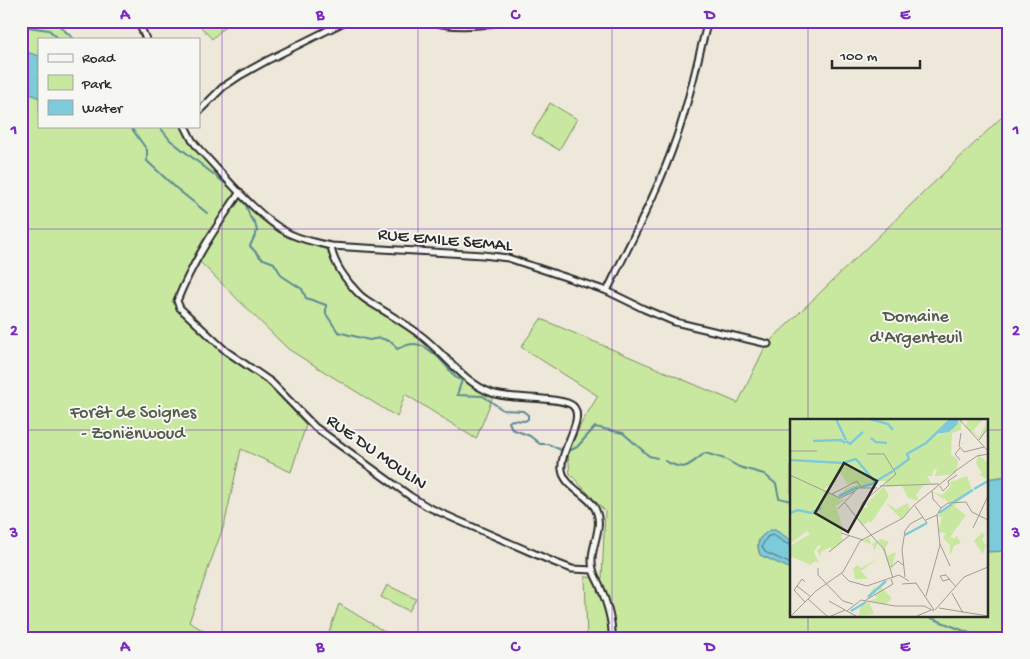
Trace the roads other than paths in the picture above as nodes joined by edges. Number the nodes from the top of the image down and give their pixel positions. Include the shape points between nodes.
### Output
1 (138, 21) edge
2 (346, 21) edge
3 (426, 21) edge
4 (503, 21) edge
5 (708, 21) edge
6 (337, 23) edge
7 (146, 38) edge
8 (200, 110) edge
9 (186, 128) edge
10 (240, 192) junction
11 (330, 246) junction
12 (607, 291) junction
13 (768, 344) dead end
14 (593, 570) junction
15 (612, 638) edge

1 - 7 street
2 - 6 street
3 - 4 street via 464,26
5 - 12 street via 677,138 662,177
6 - 8 street via 241,75
9 - 10 street, RUE EMILE SEMAL via 199,149
10 - 11 street, RUE EMILE SEMAL via 276,226 290,234
10 - 14 street, RUE DU MOULIN via 208,238 177,304 226,351 271,382 315,428 410,496 556,563 572,569
11 - 12 street, RUE EMILE SEMAL via 508,258
11 - 14 street via 334,259 363,298 419,334 481,388 512,398 567,402 575,408 577,415 563,454 562,469 567,480 597,513
12 - 13 street, RUE EMILE SEMAL via 675,322
14 - 15 street via 605,597

